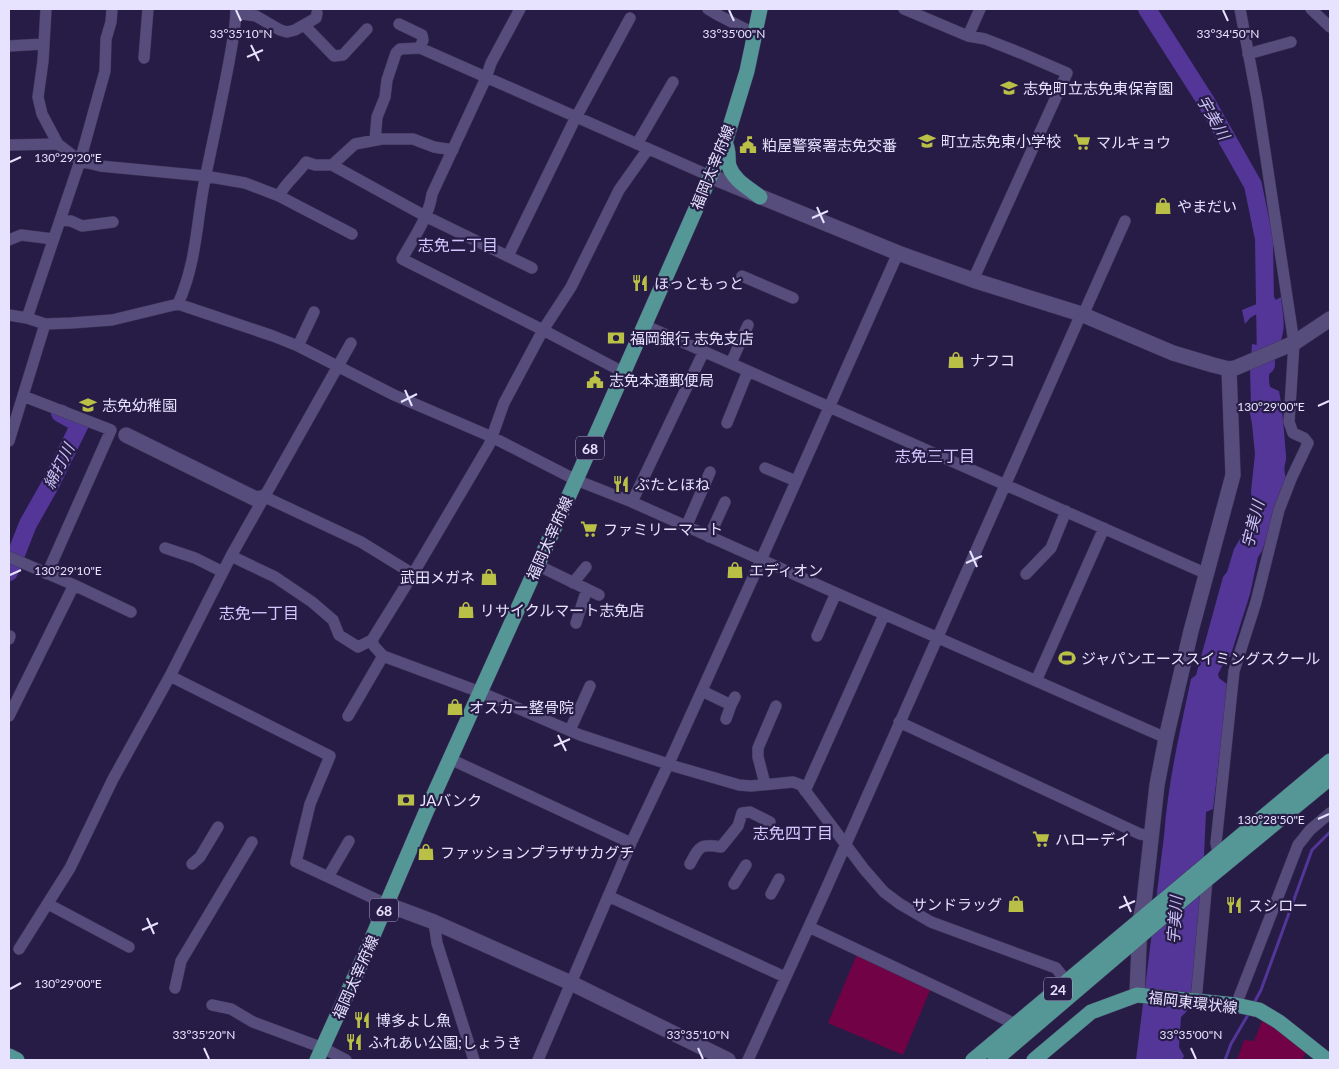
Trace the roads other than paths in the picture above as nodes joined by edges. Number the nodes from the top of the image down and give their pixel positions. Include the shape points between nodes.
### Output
1 (46, 9) edge
2 (112, 9) edge
3 (148, 9) edge
4 (520, 9) edge
5 (708, 9) edge
6 (760, 9) edge
7 (904, 9) edge
8 (980, 9) edge
9 (1240, 9) edge
10 (1311, 9) edge
11 (236, 11) edge
12 (317, 13) dead end
13 (630, 18) dead end
14 (399, 24) dead end
15 (304, 25) junction
16 (1330, 27) edge
17 (367, 29) dead end
18 (754, 34) junction
19 (968, 36) junction
20 (1291, 42) dead end
21 (44, 44) junction
22 (9, 46) edge
23 (420, 48) junction
24 (1248, 54) junction
25 (144, 58) dead end
26 (486, 78) junction
27 (673, 82) dead end
28 (576, 117) junction
29 (375, 140) junction
30 (725, 143) junction
31 (58, 144) junction
32 (9, 145) edge
33 (643, 146) junction
34 (453, 150) junction
35 (80, 161) junction
36 (332, 164) junction
37 (205, 176) junction
38 (710, 176) junction
39 (279, 196) junction
40 (760, 197) junction
41 (425, 216) junction
42 (60, 220) junction
43 (1125, 221) dead end
44 (113, 222) dead end
45 (352, 234) dead end
46 (53, 239) junction
47 (9, 240) edge
48 (898, 253) junction
49 (508, 256) junction
50 (532, 268) dead end
51 (742, 276) dead end
52 (973, 280) junction
53 (793, 298) dead end
54 (178, 304) junction
55 (314, 312) dead end
56 (1082, 314) junction
57 (9, 315) edge
58 (27, 318) junction
59 (1330, 319) edge
60 (45, 324) junction
61 (644, 325) junction
62 (748, 325) dead end
63 (543, 330) junction
64 (351, 343) dead end
65 (1291, 345) junction
66 (298, 346) junction
67 (704, 350) junction
68 (731, 363) junction
69 (339, 366) junction
70 (1232, 368) junction
71 (748, 371) junction
72 (623, 372) junction
73 (23, 396) junction
74 (829, 406) junction
75 (727, 422) dead end
76 (126, 435) dead end
77 (492, 437) junction
78 (9, 441) edge
79 (765, 468) dead end
80 (710, 472) dead end
81 (576, 480) junction
82 (796, 482) junction
83 (1005, 484) junction
84 (265, 497) junction
85 (632, 502) junction
86 (725, 502) dead end
87 (1066, 511) junction
88 (686, 527) junction
89 (1104, 528) junction
90 (709, 537) junction
91 (165, 548) dead end
92 (231, 556) junction
93 (9, 557) edge
94 (761, 560) junction
95 (537, 565) junction
96 (586, 567) dead end
97 (223, 572) junction
98 (48, 574) junction
99 (413, 574) junction
100 (1026, 574) dead end
101 (1207, 574) junction
102 (573, 583) junction
103 (74, 585) junction
104 (587, 590) junction
105 (836, 594) junction
106 (599, 595) dead end
107 (131, 612) dead end
108 (884, 615) junction
109 (576, 624) dead end
110 (817, 636) dead end
111 (936, 638) junction
112 (372, 640) junction
113 (383, 656) junction
114 (170, 676) junction
115 (1036, 681) junction
116 (590, 686) dead end
117 (702, 691) junction
118 (480, 692) junction
119 (776, 706) dead end
120 (9, 716) edge
121 (348, 716) dead end
122 (726, 719) dead end
123 (899, 722) junction
124 (570, 730) junction
125 (1166, 738) junction
126 (450, 759) junction
127 (1330, 761) edge
128 (669, 763) junction
129 (1330, 778) edge
130 (766, 784) junction
131 (805, 791) junction
132 (1330, 813) edge
133 (770, 822) dead end
134 (218, 827) dead end
135 (1151, 836) junction
136 (349, 841) dead end
137 (252, 842) dead end
138 (631, 842) junction
139 (846, 844) junction
140 (1218, 854) junction
141 (192, 864) dead end
142 (690, 864) dead end
143 (746, 865) dead end
144 (328, 877) junction
145 (1204, 877) junction
146 (779, 879) dead end
147 (734, 884) dead end
148 (771, 894) dead end
149 (608, 896) junction
150 (48, 904) junction
151 (386, 904) junction
152 (434, 922) junction
153 (809, 927) junction
154 (1141, 928) junction
155 (129, 947) dead end
156 (20, 949) dead end
157 (785, 977) junction
158 (1067, 982) junction
159 (571, 983) junction
160 (176, 988) dead end
161 (1140, 995) junction
162 (1193, 1001) junction
163 (212, 1005) dead end
164 (1238, 1006) junction
165 (1014, 1026) junction
166 (320, 1054) edge
167 (9, 1056) edge
168 (17, 1060) edge
169 (346, 1060) edge
170 (474, 1060) edge
171 (538, 1060) edge
172 (728, 1060) edge
173 (748, 1060) edge
174 (973, 1060) edge
175 (995, 1060) edge
176 (1034, 1060) edge
177 (1327, 1060) edge

1 - 21 street
2 - 35 street via 106,39 105,71
3 - 25 street
4 - 26 street
5 - 18 street
6 - 18 main road, 福岡太宰府線 / 68
7 - 19 street
8 - 19 street
9 - 24 street
10 - 16 street
11 - 15 street via 256,16 287,32
11 - 37 street via 226,78
12 - 15 street via 316,18
13 - 28 street
14 - 23 street via 422,35 424,40
15 - 17 street via 334,56 343,55
18 - 30 main road, 福岡太宰府線 / 68 via 745,79
19 - 52 street via 985,39 1067,74
20 - 24 street
21 - 22 street
21 - 31 street via 38,97 42,114
23 - 26 street
23 - 29 street via 400,49 396,53
24 - 65 street
26 - 28 street
26 - 34 street
27 - 33 street
28 - 33 street
28 - 49 street
29 - 34 street via 413,139
29 - 36 street via 355,144
30 - 38 main road, 福岡太宰府線 / 68
30 - 40 main road via 730,168 738,181
31 - 32 street
31 - 35 street
33 - 38 street
33 - 63 street via 571,287
34 - 41 street
35 - 37 street via 100,166
35 - 42 street
36 - 39 street via 306,162
36 - 41 street
37 - 39 street via 245,182
37 - 54 street via 194,253
38 - 40 street
38 - 61 main road, 福岡太宰府線 / 68
39 - 45 street
40 - 48 street
41 - 49 street
41 - 63 street via 402,259
42 - 44 street via 82,226
42 - 46 street
43 - 56 street
46 - 47 street via 21,235
46 - 58 street
48 - 52 street
48 - 74 street
49 - 50 street
51 - 53 street
52 - 56 street
54 - 60 street via 112,320
54 - 66 street
55 - 66 street
56 - 70 street via 1173,353
56 - 83 street
57 - 58 street
58 - 60 street
59 - 65 street
60 - 73 street
61 - 67 street
61 - 72 main road, 福岡太宰府線 / 68
62 - 68 street
63 - 72 street
63 - 77 street via 504,402
64 - 69 street
65 - 70 street
65 - 140 street via 1290,422 1294,433 1308,443 1279,510 1256,602 1234,671 1216,843
66 - 69 street
67 - 68 street
67 - 85 street
68 - 71 street
69 - 77 street
69 - 84 street
70 - 101 street via 1233,475
71 - 74 street
71 - 75 street
72 - 81 main road, 福岡太宰府線 / 68
73 - 78 street
73 - 98 street via 111,430
74 - 82 street
74 - 83 street
76 - 84 street via 256,498
77 - 81 street
77 - 99 street
79 - 82 street
80 - 88 street
81 - 85 street
81 - 95 main road, 福岡太宰府線 / 68
82 - 94 street
83 - 87 street
83 - 111 street
84 - 92 street
84 - 99 street via 361,542
85 - 88 street
86 - 90 street
87 - 89 street
87 - 100 street via 1051,548
88 - 90 street
89 - 101 street
89 - 115 street
90 - 94 street
91 - 97 street via 196,558
92 - 97 street
92 - 112 street via 274,577 312,602 333,620 339,635 358,647
93 - 98 street
94 - 105 street
94 - 117 street
95 - 102 street
95 - 118 main road, 福岡太宰府線 / 68
96 - 102 street
97 - 114 street
98 - 103 street
99 - 112 street
101 - 125 street
102 - 104 street
103 - 107 street
103 - 120 street
104 - 106 street
104 - 109 street
105 - 108 street
105 - 110 street
108 - 111 street
108 - 131 street
111 - 115 street
111 - 123 street
112 - 113 street
113 - 118 street
113 - 121 street
114 - 144 street via 330,756 310,804 296,862
114 - 150 street
115 - 125 street
116 - 124 street
117 - 122 street via 733,701
117 - 128 street
118 - 124 street
118 - 126 main road, 福岡太宰府線 / 68
119 - 130 street via 758,748
123 - 135 street via 1140,834
123 - 139 street
124 - 128 street
125 - 135 street
126 - 138 street
126 - 151 main road, 福岡太宰府線 / 68
127 - 140 main road, 24
128 - 130 street via 739,785
128 - 138 street
129 - 145 main road, 24
130 - 131 street via 793,782
131 - 139 street
132 - 164 street via 1298,845
133 - 142 street via 750,812 742,813 738,826 721,848 706,845 699,848
134 - 141 street via 200,857
135 - 154 street
136 - 144 street
137 - 160 street via 181,961
138 - 149 street
139 - 153 street
139 - 158 street via 884,892 914,913 1056,968
140 - 145 main road, 24
143 - 147 street
144 - 151 street
145 - 154 main road, 24
145 - 162 street
146 - 148 street
149 - 157 street
149 - 159 street
150 - 155 street
150 - 156 street
151 - 152 street
151 - 166 main road, 福岡太宰府線 / 68
152 - 159 street
152 - 170 street via 437,943
153 - 157 street
153 - 165 street
154 - 158 main road, 24
154 - 161 street
154 - 175 main road, 24
157 - 173 street
158 - 165 main road, 24
159 - 171 street
159 - 172 street
161 - 162 main road, 福岡東環状線 / 24
161 - 176 main road, 福岡東環状線 / 24 via 1091,1012
162 - 164 main road, 福岡東環状線 / 24
163 - 166 street via 231,1008
164 - 177 main road, 福岡東環状線 / 24 via 1259,1010 1279,1022
165 - 174 main road, 24
166 - 169 street
167 - 168 main road

